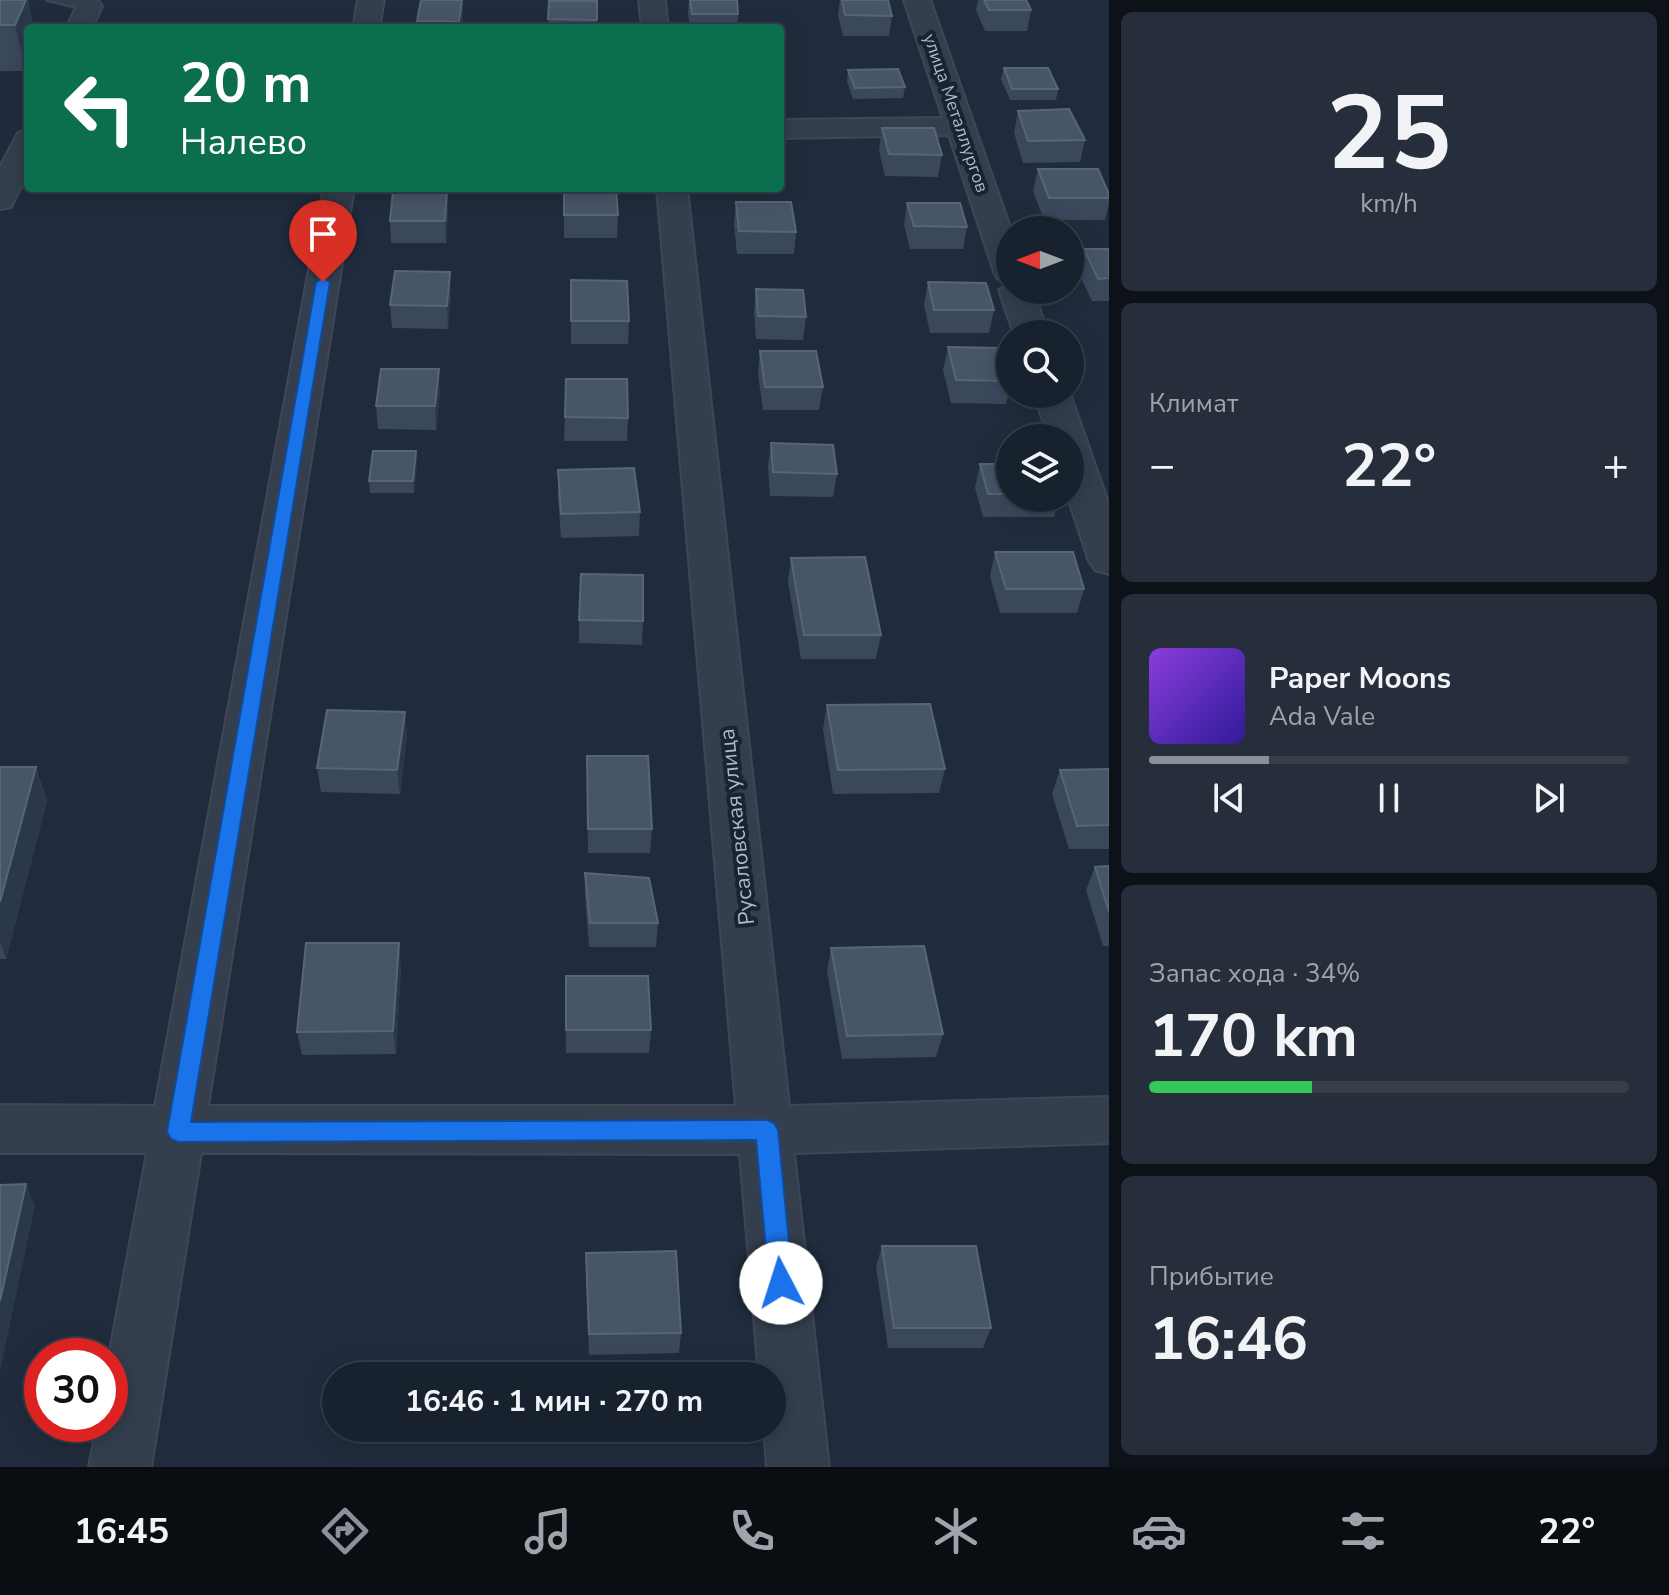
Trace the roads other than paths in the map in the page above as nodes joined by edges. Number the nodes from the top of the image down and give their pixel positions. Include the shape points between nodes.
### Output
1 (54, 0) edge
2 (371, 0) edge
3 (652, 0) edge
4 (917, 0) edge
5 (84, 17) edge
6 (367, 24) edge
7 (655, 24) edge
8 (960, 126) junction
9 (784, 129) edge
10 (24, 148) edge
11 (338, 192) edge
12 (672, 192) edge
13 (0, 200) edge
14 (996, 231) edge
15 (1084, 488) edge
16 (1109, 561) edge
17 (1109, 1120) edge
18 (0, 1129) edge
19 (767, 1130) junction
20 (178, 1132) junction
21 (120, 1467) edge
22 (798, 1467) edge

1 - 5 lane
2 - 6 street
3 - 7 street
4 - 8 street, улица Металлургов
8 - 9 street
8 - 14 street, улица Металлургов
10 - 13 street
11 - 20 street
12 - 19 street, Русаловская улица
15 - 16 street
17 - 19 street
18 - 20 street
19 - 20 street
19 - 22 street, Русаловская улица
20 - 21 street

